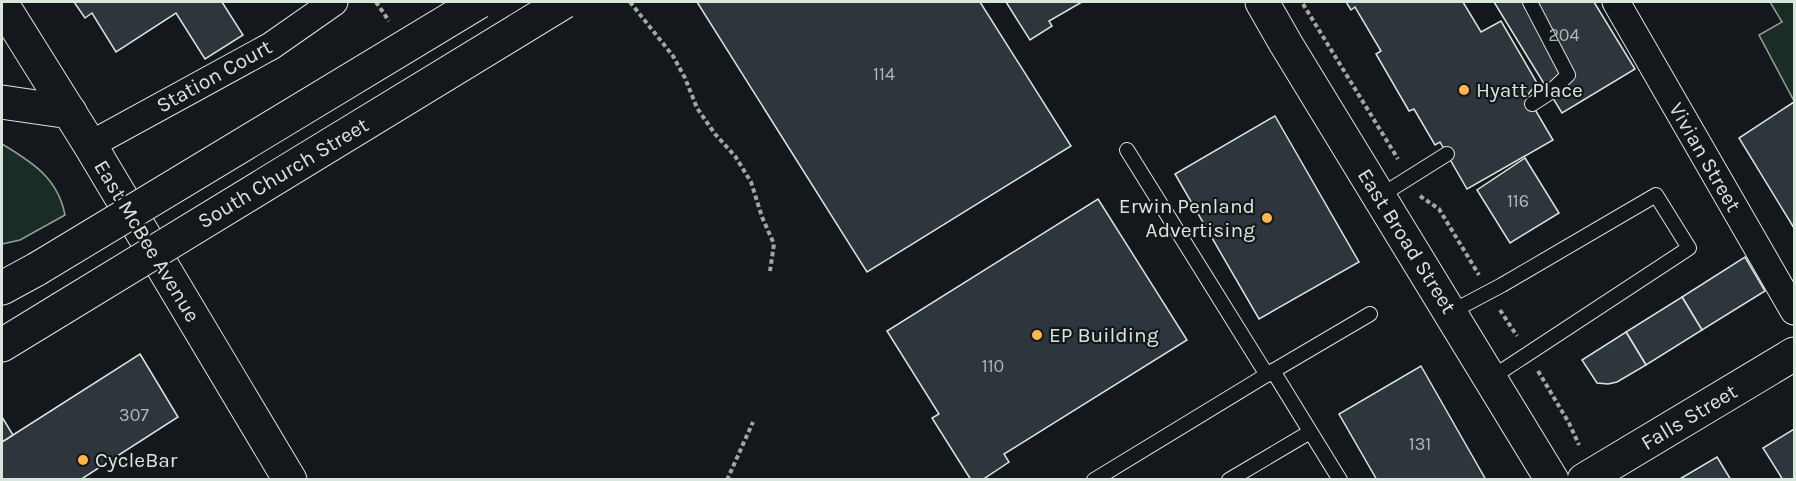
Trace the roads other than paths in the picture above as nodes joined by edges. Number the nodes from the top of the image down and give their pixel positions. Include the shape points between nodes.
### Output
1 (334, 2) edge
2 (479, 2) edge
3 (564, 2) edge
4 (1262, 2) edge
5 (1530, 2) edge
6 (1616, 2) edge
7 (2, 4) edge
8 (2, 102) edge
9 (1532, 104) dead end
10 (70, 112) junction
11 (90, 145) junction
12 (1127, 150) dead end
13 (1447, 154) dead end
14 (1380, 196) junction
15 (2, 288) edge
16 (1451, 312) junction
17 (1794, 312) edge
18 (1370, 314) dead end
19 (2, 345) edge
20 (1794, 354) edge
21 (1270, 373) junction
22 (1491, 378) junction
23 (1310, 432) junction
24 (1588, 477) edge
25 (290, 480) edge
26 (1094, 480) edge
27 (1229, 480) edge
28 (1340, 480) edge
29 (1552, 480) edge

1 - 11 street, Station Court via 271,46
2 - 15 street, bridge
3 - 19 street, South Church Street, bridge
4 - 14 street, East Broad Street
5 - 9 lane via 1568,75
6 - 17 street, Vivian Street
7 - 10 street, East McBee Avenue
8 - 10 street
10 - 11 street, East McBee Avenue
11 - 25 street, East McBee Avenue
12 - 21 lane
13 - 14 lane
14 - 16 street, East Broad Street
16 - 22 street, East Broad Street
16 - 22 lane via 1656,195 1689,248
18 - 21 lane
20 - 24 street, Falls Street
21 - 23 lane
21 - 26 lane
22 - 29 street, East Broad Street
23 - 27 lane
23 - 28 lane

